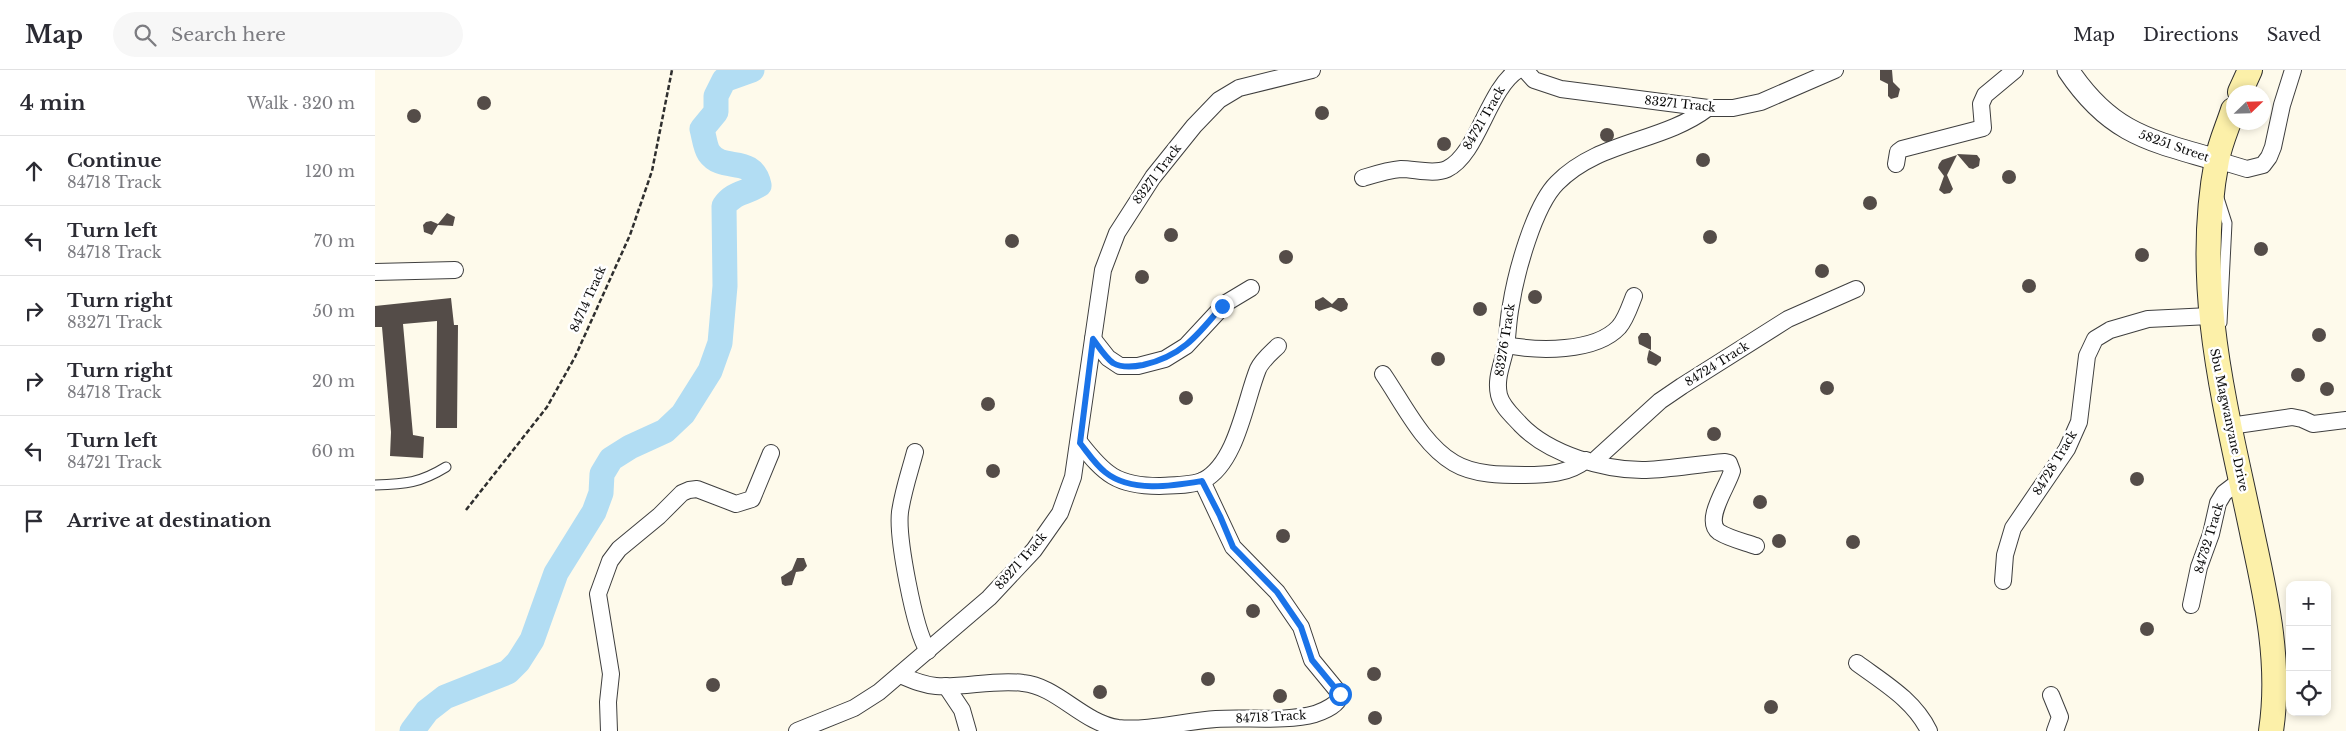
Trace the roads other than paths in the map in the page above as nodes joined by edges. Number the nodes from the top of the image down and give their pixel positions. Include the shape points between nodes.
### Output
1 (1311, 70) edge
2 (1517, 70) edge
3 (1525, 70) edge
4 (1835, 70) edge
5 (2015, 70) edge
6 (2068, 70) edge
7 (2250, 70) edge
8 (2293, 70) edge
9 (2243, 85) edge
10 (1708, 108) junction
11 (2227, 130) edge
12 (2217, 160) junction
13 (1896, 164) dead end
14 (1363, 178) dead end
15 (2214, 183) junction
16 (455, 270) dead end
17 (375, 272) edge
18 (1251, 288) dead end
19 (1856, 289) dead end
20 (1634, 296) dead end
21 (2210, 316) junction
22 (1093, 339) junction
23 (1278, 346) dead end
24 (1506, 346) junction
25 (2215, 351) junction
26 (1383, 374) dead end
27 (2346, 420) edge
28 (2230, 426) junction
29 (1080, 443) junction
30 (771, 452) dead end
31 (915, 452) dead end
32 (1590, 461) junction
33 (446, 467) dead end
34 (2241, 480) junction
35 (1202, 481) junction
36 (375, 485) edge
37 (1756, 546) dead end
38 (2003, 581) dead end
39 (2191, 604) dead end
40 (928, 651) junction
41 (1857, 663) dead end
42 (900, 675) junction
43 (946, 686) junction
44 (2051, 695) dead end
45 (609, 731) edge
46 (797, 731) edge
47 (968, 731) edge
48 (1929, 731) edge
49 (2055, 731) edge
50 (2271, 731) edge

1 - 22 street, 83271 Track via 1229,93 1209,109 1188,133 1153,177 1117,233 1103,270
2 - 14 street, 84721 Track via 1505,80 1465,152 1450,168 1437,172 1399,169
3 - 10 street, 83271 Track via 1534,80 1561,90
4 - 10 street, 83271 Track via 1761,102 1733,108
5 - 13 street via 1985,96 1981,104 1983,128 1902,149
6 - 12 street, 58251 Street via 2109,118 2148,139
7 - 9 main road
8 - 12 street via 2269,158 2263,165 2247,169
10 - 24 street, 83276 Track via 1667,131 1596,154 1556,184 1528,241 1512,298
11 - 12 main road, Sbu Magwanyane Drive
12 - 15 main road, Sbu Magwanyane Drive
15 - 21 main road, Sbu Magwanyane Drive via 2209,245
15 - 25 lane via 2226,218 2227,238 2222,324
16 - 17 street
18 - 22 street via 1226,303 1186,346 1165,359 1129,367 1114,363
19 - 32 street, 84724 Track via 1788,319 1682,386
20 - 24 street via 1619,327 1594,342 1567,348
21 - 25 main road, Sbu Magwanyane Drive
21 - 38 street, 84728 Track via 2148,319 2110,330 2095,339 2087,356 2079,422 2067,449 2013,528 2005,555
22 - 29 street, 83271 Track
23 - 35 street via 1259,367 1237,431 1222,462
24 - 32 street, 83276 Track via 1498,384 1499,396 1505,406 1540,442 1567,455
25 - 28 main road, Sbu Magwanyane Drive
26 - 32 street, 84724 Track via 1429,440 1454,463 1482,473 1534,475 1567,471
27 - 28 street via 2313,424 2292,417
28 - 34 main road, Sbu Magwanyane Drive
29 - 35 street via 1105,473 1123,482 1143,486
29 - 40 street, 83271 Track via 1067,496 1034,550 989,598
30 - 45 street via 752,499 736,504 697,489 681,493 610,561 598,594 611,674
31 - 40 street via 900,521 917,626
32 - 37 street, 83276 Track via 1645,470 1727,462 1732,471 1713,513 1714,524 1720,532
33 - 36 lane via 426,479
34 - 39 street, 84732 Track via 2223,493 2218,504
34 - 50 main road, Sbu Magwanyane Drive via 2273,636
35 - 43 street, 84718 Track via 1233,547 1277,592 1295,616 1312,660 1340,694 1334,704 1306,716 1217,719 1118,728 1092,719 1030,684
40 - 42 street, 83271 Track
41 - 48 street via 1911,705
42 - 43 street, 84718 Track via 918,682
42 - 46 street, 83271 Track via 854,708
43 - 47 street via 962,710
44 - 49 street via 2060,717

